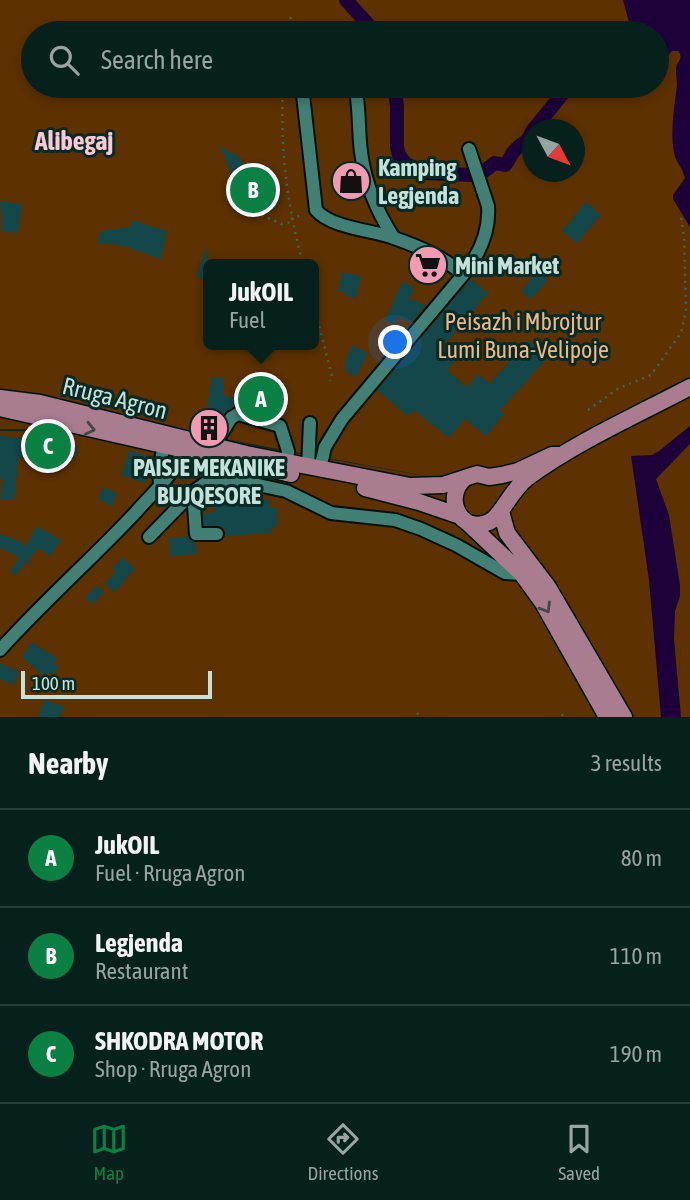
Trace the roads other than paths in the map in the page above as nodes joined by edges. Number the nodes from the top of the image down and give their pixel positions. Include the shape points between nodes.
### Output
1 (303, 98) edge
2 (356, 98) edge
3 (468, 149) dead end
4 (394, 238) junction
5 (463, 275) junction
6 (690, 387) edge
7 (0, 398) edge
8 (0, 408) edge
9 (310, 423) dead end
10 (165, 440) junction
11 (184, 445) junction
12 (214, 446) junction
13 (562, 455) junction
14 (288, 463) junction
15 (314, 468) junction
16 (489, 477) junction
17 (465, 478) junction
18 (160, 485) junction
19 (193, 492) junction
20 (502, 509) junction
21 (463, 519) junction
22 (217, 534) dead end
23 (149, 537) dead end
24 (522, 575) junction
25 (0, 650) edge
26 (607, 717) edge
27 (624, 717) edge

1 - 4 street via 316,210 337,223
2 - 4 street via 368,183
3 - 5 street via 489,215 485,239
4 - 5 street via 446,261
5 - 15 street via 342,419
6 - 13 main road
7 - 10 main road, Rruga Agron via 40,403
8 -> 10 main road, Rruga Agron
9 - 15 street
10 - 11 main road, Rruga Agron
10 - 18 street
11 - 12 main road, Rruga Agron
11 - 18 street via 175,469
11 - 21 main road, Rruga Agron via 390,493
12 - 14 main road, Rruga Agron
12 - 14 street via 229,420 238,414 280,426
13 - 16 main road
13 - 20 main road via 526,479
14 - 15 main road, Rruga Agron
15 - 17 main road, Rruga Agron via 410,486 443,485
16 - 17 main road
16 - 20 main road via 502,489
17 - 21 main road via 454,493
18 - 25 street
19 - 22 street via 196,534
19 - 23 street
19 - 24 street via 212,483 286,491 331,513 395,520 421,529 505,573
20 - 21 main road via 489,522
20 - 27 main road via 507,533 548,587
21 - 24 main road, Rruga Agron
24 -> 26 main road, Rruga Agron via 544,603

